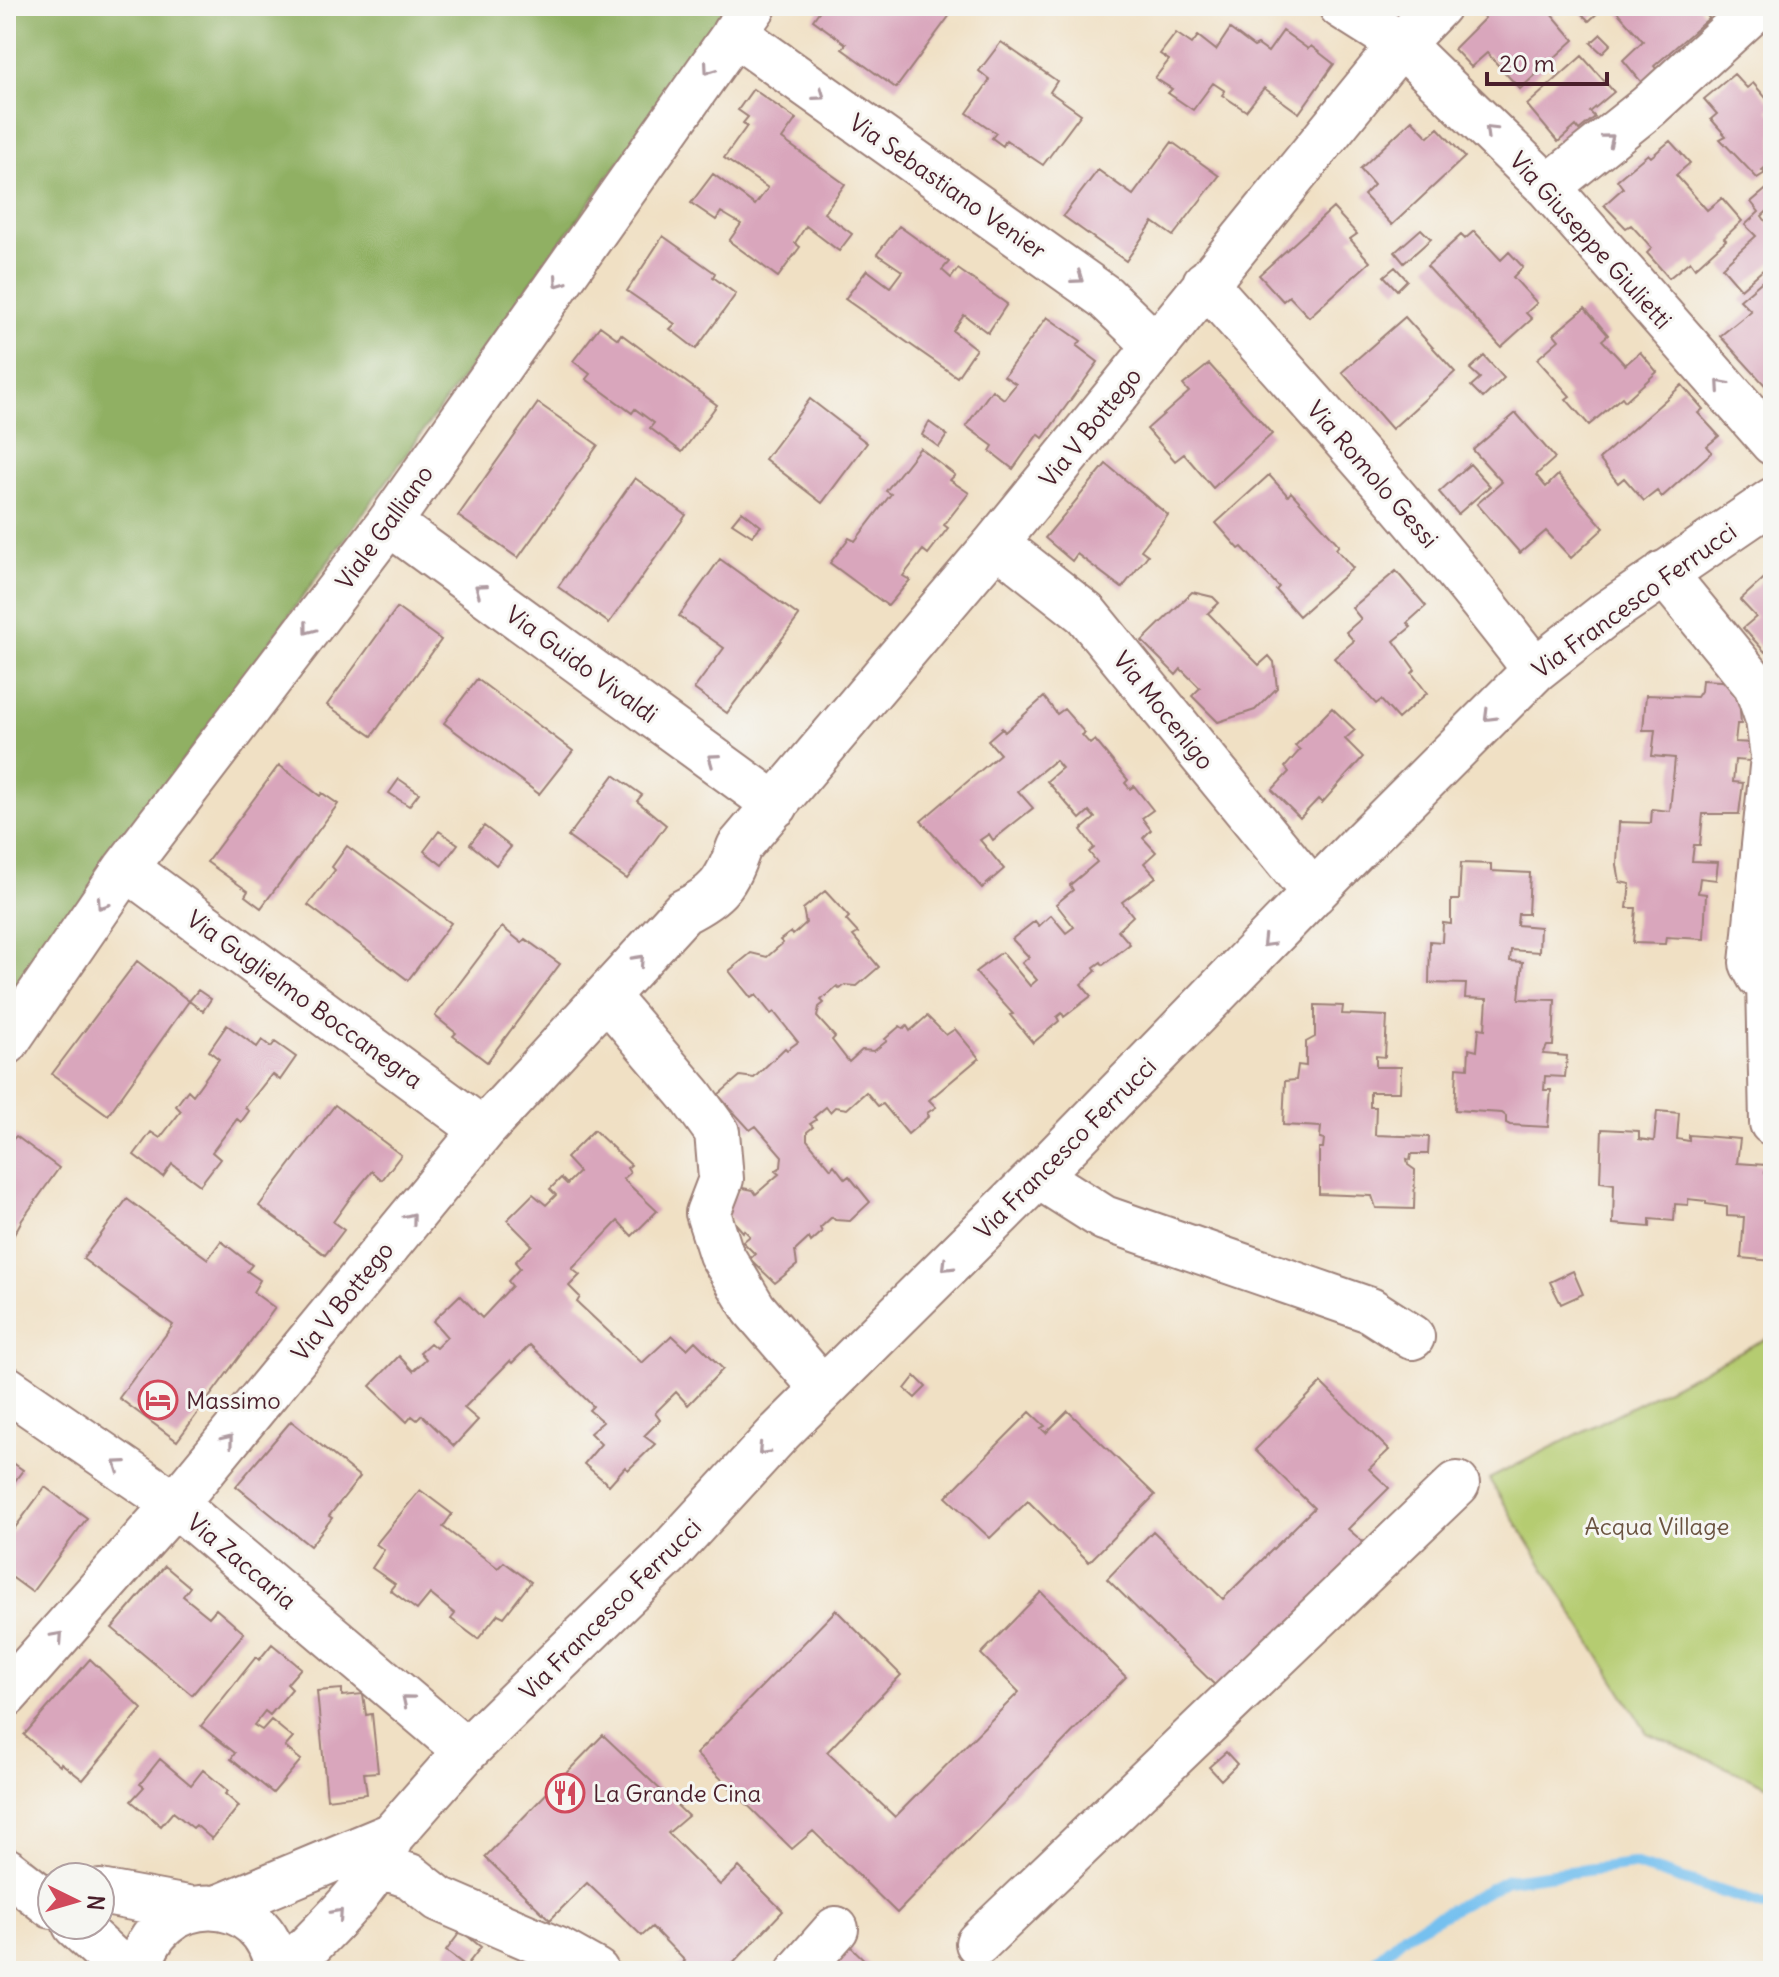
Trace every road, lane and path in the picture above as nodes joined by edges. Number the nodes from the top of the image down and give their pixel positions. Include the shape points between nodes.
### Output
1 (1341, 6) edge
2 (1438, 6) edge
3 (1758, 17) edge
4 (744, 20) edge
5 (1401, 44) junction
6 (1548, 187) junction
7 (1205, 283) junction
8 (1156, 346) junction
9 (1773, 443) edge
10 (1773, 500) edge
11 (389, 523) junction
12 (996, 543) junction
13 (1664, 573) junction
14 (1535, 670) junction
15 (1773, 757) edge
16 (776, 805) junction
17 (126, 868) junction
18 (1314, 893) junction
19 (1771, 980) edge
20 (606, 996) junction
21 (6, 1043) edge
22 (1772, 1123) edge
23 (483, 1130) junction
24 (1038, 1176) junction
25 (1412, 1337) dead end
26 (6, 1388) edge
27 (823, 1389) junction
28 (1457, 1484) dead end
29 (175, 1504) junction
30 (6, 1695) edge
31 (466, 1751) junction
32 (386, 1851) junction
33 (116, 1894) edge
34 (205, 1908) junction
35 (836, 1929) dead end
36 (92, 1941) edge
37 (978, 1943) dead end
38 (125, 1971) edge
39 (139, 1971) edge
40 (277, 1971) edge
41 (285, 1971) edge
42 (596, 1971) edge
43 (799, 1971) edge

1 - 5 street, Via Giuseppe Giulietti
2 - 5 street, Via V Bottego
6 -> 3 street
4 -> 8 street, Via Sebastiano Venier via 1105,297
4 -> 11 street, Viale Galliano
6 -> 5 street, Via Giuseppe Giulietti
5 - 7 street, Via V Bottego
9 -> 6 street, Via Giuseppe Giulietti
7 - 8 street, Via V Bottego
7 - 14 street, Via Romolo Gessi via 1339,433
8 - 12 street, Via V Bottego
10 - 13 street, Via Francesco Ferrucci
16 -> 11 street, Via Guido Vivaldi
11 -> 17 street, Viale Galliano
12 - 16 street, Via V Bottego
12 - 18 street, Via Mocenigo via 1086,614
13 - 14 street, Via Francesco Ferrucci
13 - 15 street via 1756,685
14 -> 18 street, Via Francesco Ferrucci
15 - 19 street via 1752,963 1759,976
20 -> 16 street, Via V Bottego via 683,912 709,899 727,880 739,847
17 -> 21 street, Viale Galliano
17 - 23 street, Via Guglielmo Boccanegra
18 -> 24 street, Via Francesco Ferrucci
19 - 22 street
20 - 23 street, Via V Bottego
20 - 27 street via 717,1132 721,1179 708,1213 721,1254 754,1309
29 -> 23 street, Via V Bottego
24 - 25 street via 1104,1218 1370,1310
24 -> 27 street, Via Francesco Ferrucci
29 -> 26 street, Via Zaccaria
27 -> 31 street, Via Francesco Ferrucci via 666,1556
28 - 37 street
30 -> 29 street, Via V Bottego
31 -> 29 street, Via Zaccaria
31 - 32 street, Via Francesco Ferrucci
32 - 34 street, Via Francesco Ferrucci
41 -> 32 street, Via Francesco Ferrucci via 361,1891
32 - 42 street via 439,1899
33 - 34 street
34 - 39 street, Via Francesco Ferrucci via 173,1917 156,1930
34 - 40 street via 237,1914 254,1924 267,1940
35 - 43 street
36 - 38 street

